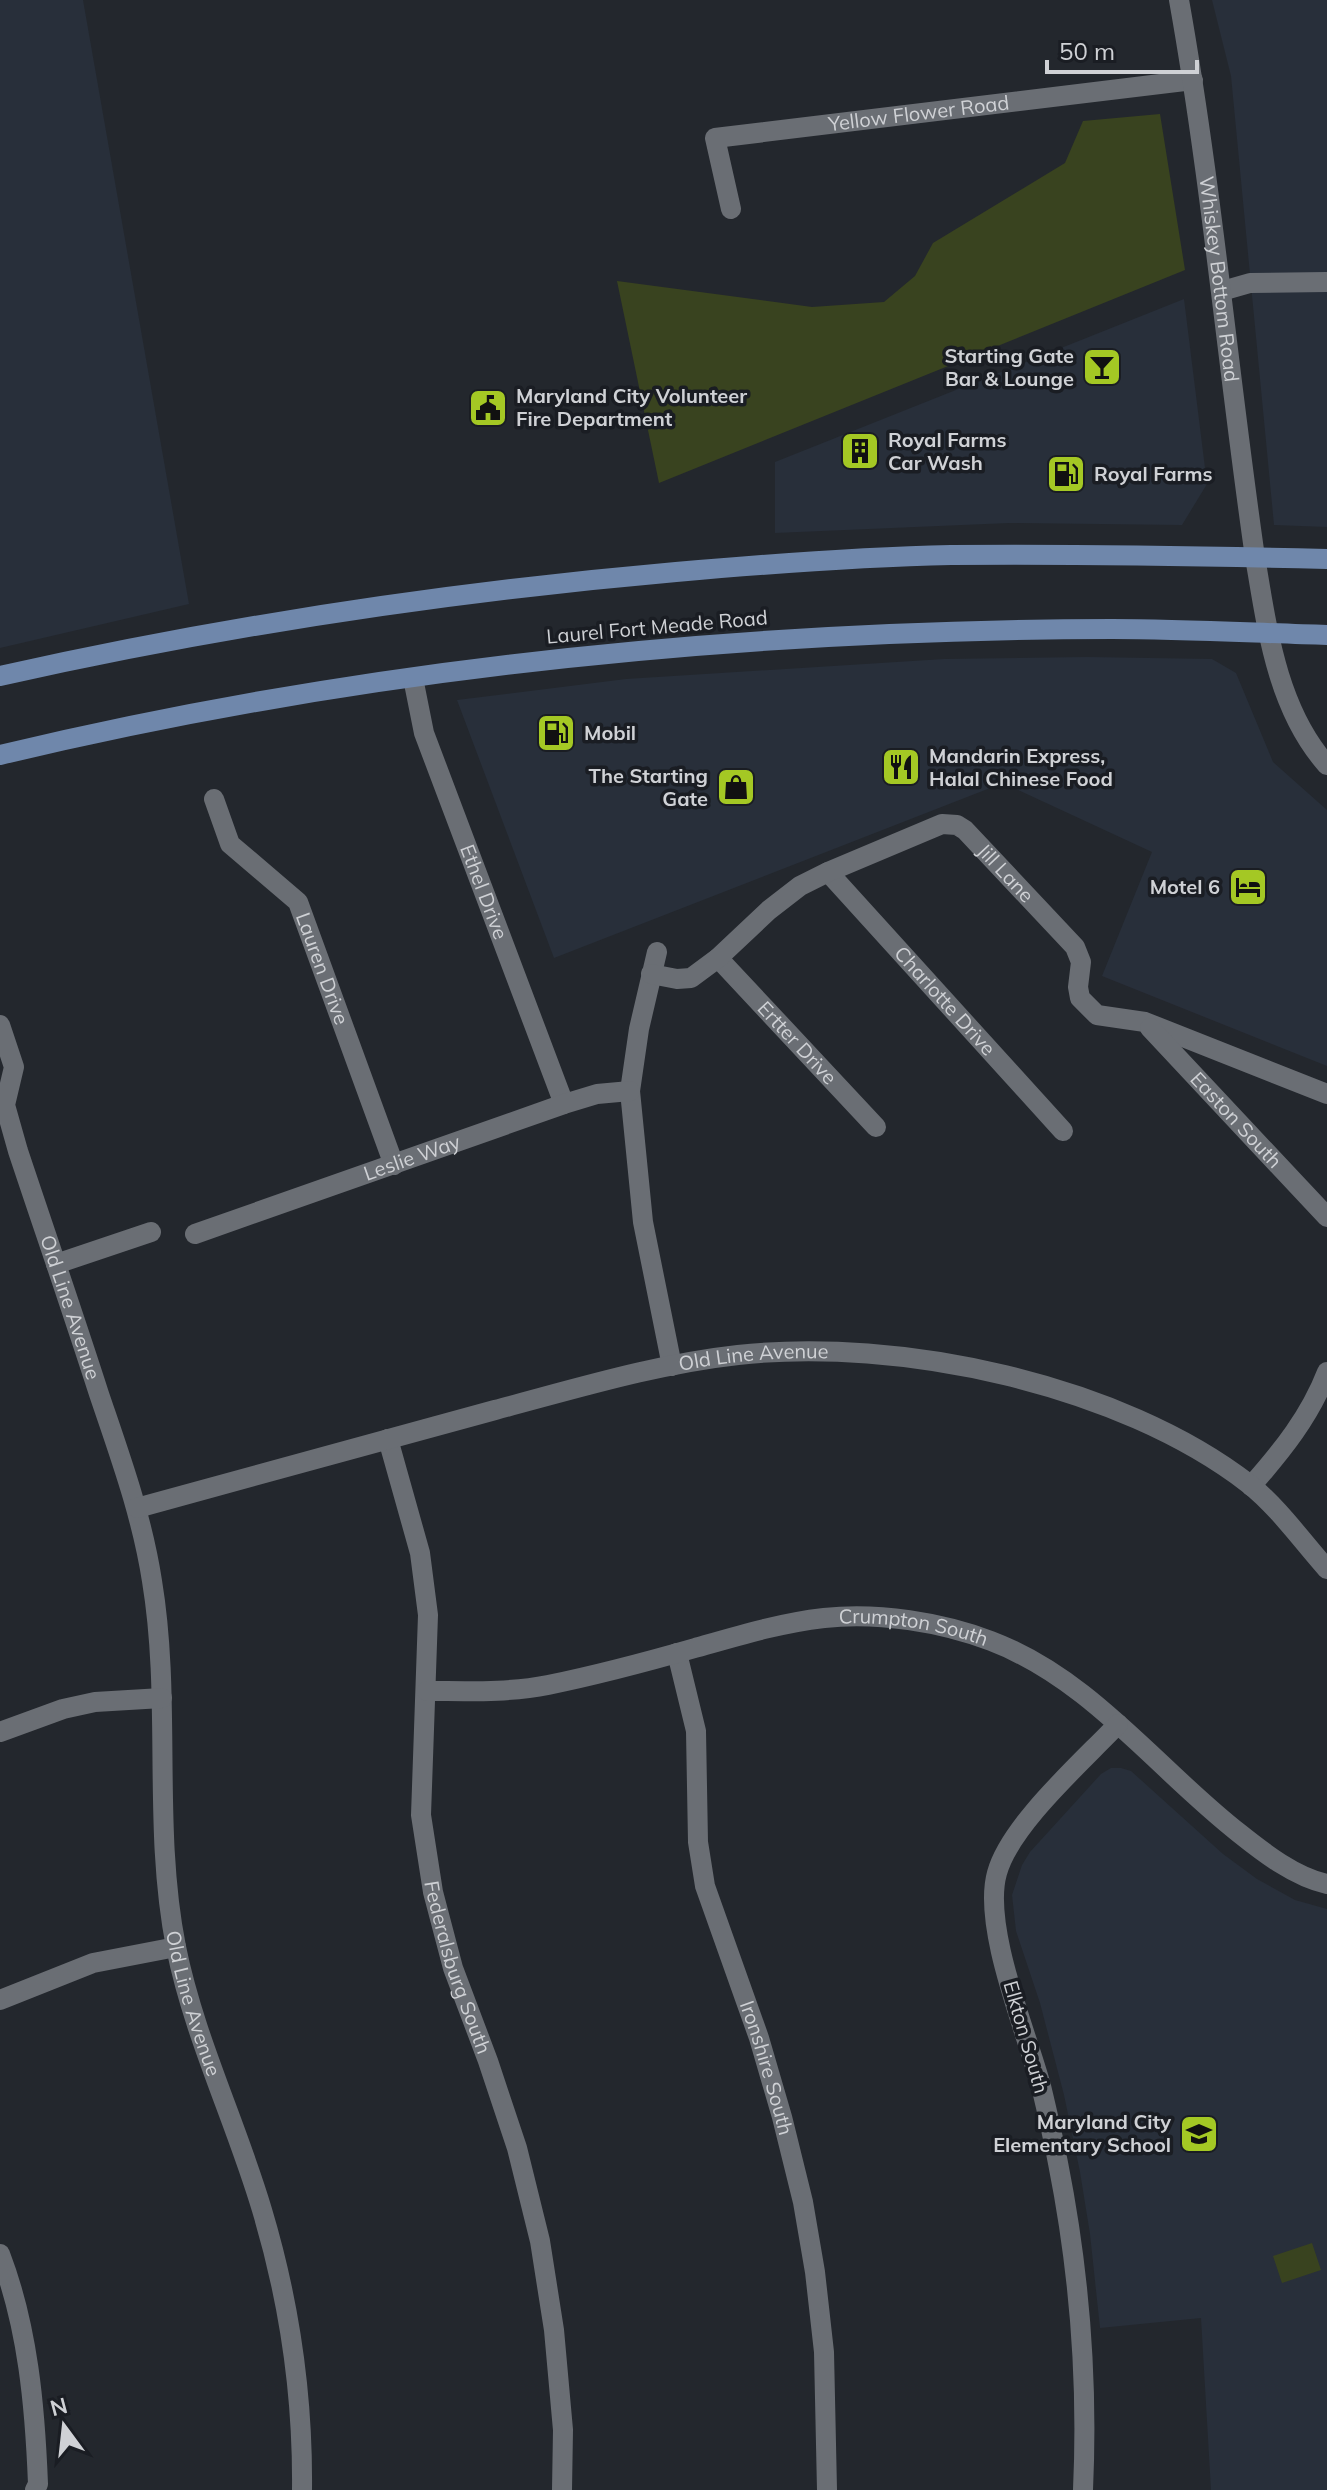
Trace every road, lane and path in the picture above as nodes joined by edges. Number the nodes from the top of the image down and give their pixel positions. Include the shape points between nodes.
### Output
1 (1179, 0) edge
2 (1193, 80) junction
3 (731, 209) dead end
4 (1327, 282) edge
5 (1222, 291) junction
6 (1255, 557) junction
7 (1327, 559) edge
8 (1268, 634) junction
9 (1327, 635) edge
10 (0, 676) edge
11 (413, 678) junction
12 (0, 755) edge
13 (1327, 765) edge
14 (214, 799) dead end
15 (828, 872) junction
16 (657, 952) dead end
17 (718, 958) junction
18 (651, 974) junction
19 (1145, 1022) junction
20 (0, 1025) edge
21 (630, 1091) junction
22 (1327, 1094) edge
23 (2, 1104) edge
24 (564, 1104) junction
25 (876, 1127) dead end
26 (1063, 1131) dead end
27 (394, 1165) junction
28 (1327, 1217) edge
29 (151, 1232) dead end
30 (195, 1234) dead end
31 (56, 1264) junction
32 (672, 1366) junction
33 (1327, 1372) edge
34 (388, 1439) junction
35 (1251, 1486) junction
36 (137, 1508) junction
37 (1327, 1569) edge
38 (677, 1653) junction
39 (427, 1691) junction
40 (162, 1698) junction
41 (1118, 1724) junction
42 (0, 1732) edge
43 (1327, 1884) edge
44 (176, 1947) junction
45 (0, 2000) edge
46 (0, 2254) edge
47 (35, 2490) edge
48 (302, 2490) edge
49 (562, 2490) edge
50 (827, 2490) edge
51 (1083, 2490) edge

1 - 2 street, Whiskey Bottom Road
2 - 3 street, Yellow Flower Road via 715,138
2 - 5 street, Whiskey Bottom Road
4 - 5 street via 1250,283
5 - 6 street, Whiskey Bottom Road
6 - 7 main road
6 - 8 street, Whiskey Bottom Road
6 - 10 main road via 949,555 593,579 253,625
8 - 9 main road, Laurel Fort Meade Road
8 - 11 main road, Laurel Fort Meade Road via 1114,629 778,640 594,655
8 - 13 street, Whiskey Bottom Road via 1291,712
11 - 12 main road, Laurel Fort Meade Road via 270,699
11 - 24 street, Ethel Drive via 424,733
14 - 27 street, Lauren Drive via 230,844 298,902
15 - 17 street, Jill Lane via 800,886
15 - 19 street, Jill Lane via 942,824 957,825 1075,947 1081,962 1080,998 1089,1008 1097,1015
15 - 26 street, Charlotte Drive
16 - 18 street
17 - 18 street, Jill Lane via 691,978
17 - 25 street, Ertter Drive
18 - 21 street
19 - 22 street, Jill Lane
19 - 28 street, Easton South
20 - 23 street, Old Line Avenue via 14,1067
21 - 24 street, Leslie Way
21 - 32 street via 643,1222
23 - 31 street, Old Line Avenue
24 - 27 street, Leslie Way
27 - 30 street, Leslie Way
29 - 31 street
31 - 36 street, Old Line Avenue
32 - 34 street, Old Line Avenue
32 - 35 street, Old Line Avenue via 738,1355 805,1352 945,1363 1028,1381 1102,1405 1163,1431
33 - 35 street via 1302,1422
34 - 36 street, Old Line Avenue
34 - 39 street, Federalsburg South via 420,1553 428,1615
35 - 37 street, Old Line Avenue
36 - 40 street, Old Line Avenue via 152,1580
38 - 39 street, Crumpton South via 546,1686
38 - 41 street, Crumpton South via 772,1626 827,1618 934,1624 992,1641 1054,1673
38 - 50 street, Ironshire South via 696,1731 698,1842 705,1886 759,2038 803,2202 824,2352
39 - 49 street, Federalsburg South via 421,1815 433,1892 453,1968 517,2148 540,2241 562,2415
40 - 42 street via 95,1702
40 - 44 street, Old Line Avenue via 165,1873
41 - 43 street, Crumpton South via 1264,1853
41 - 51 street, Elkton South via 1006,1849 993,1904 998,1940 1041,2086 1073,2260 1082,2356
44 - 45 street via 93,1963
44 - 48 street, Old Line Avenue via 278,2264 303,2440
46 - 47 street via 23,2333 36,2415

